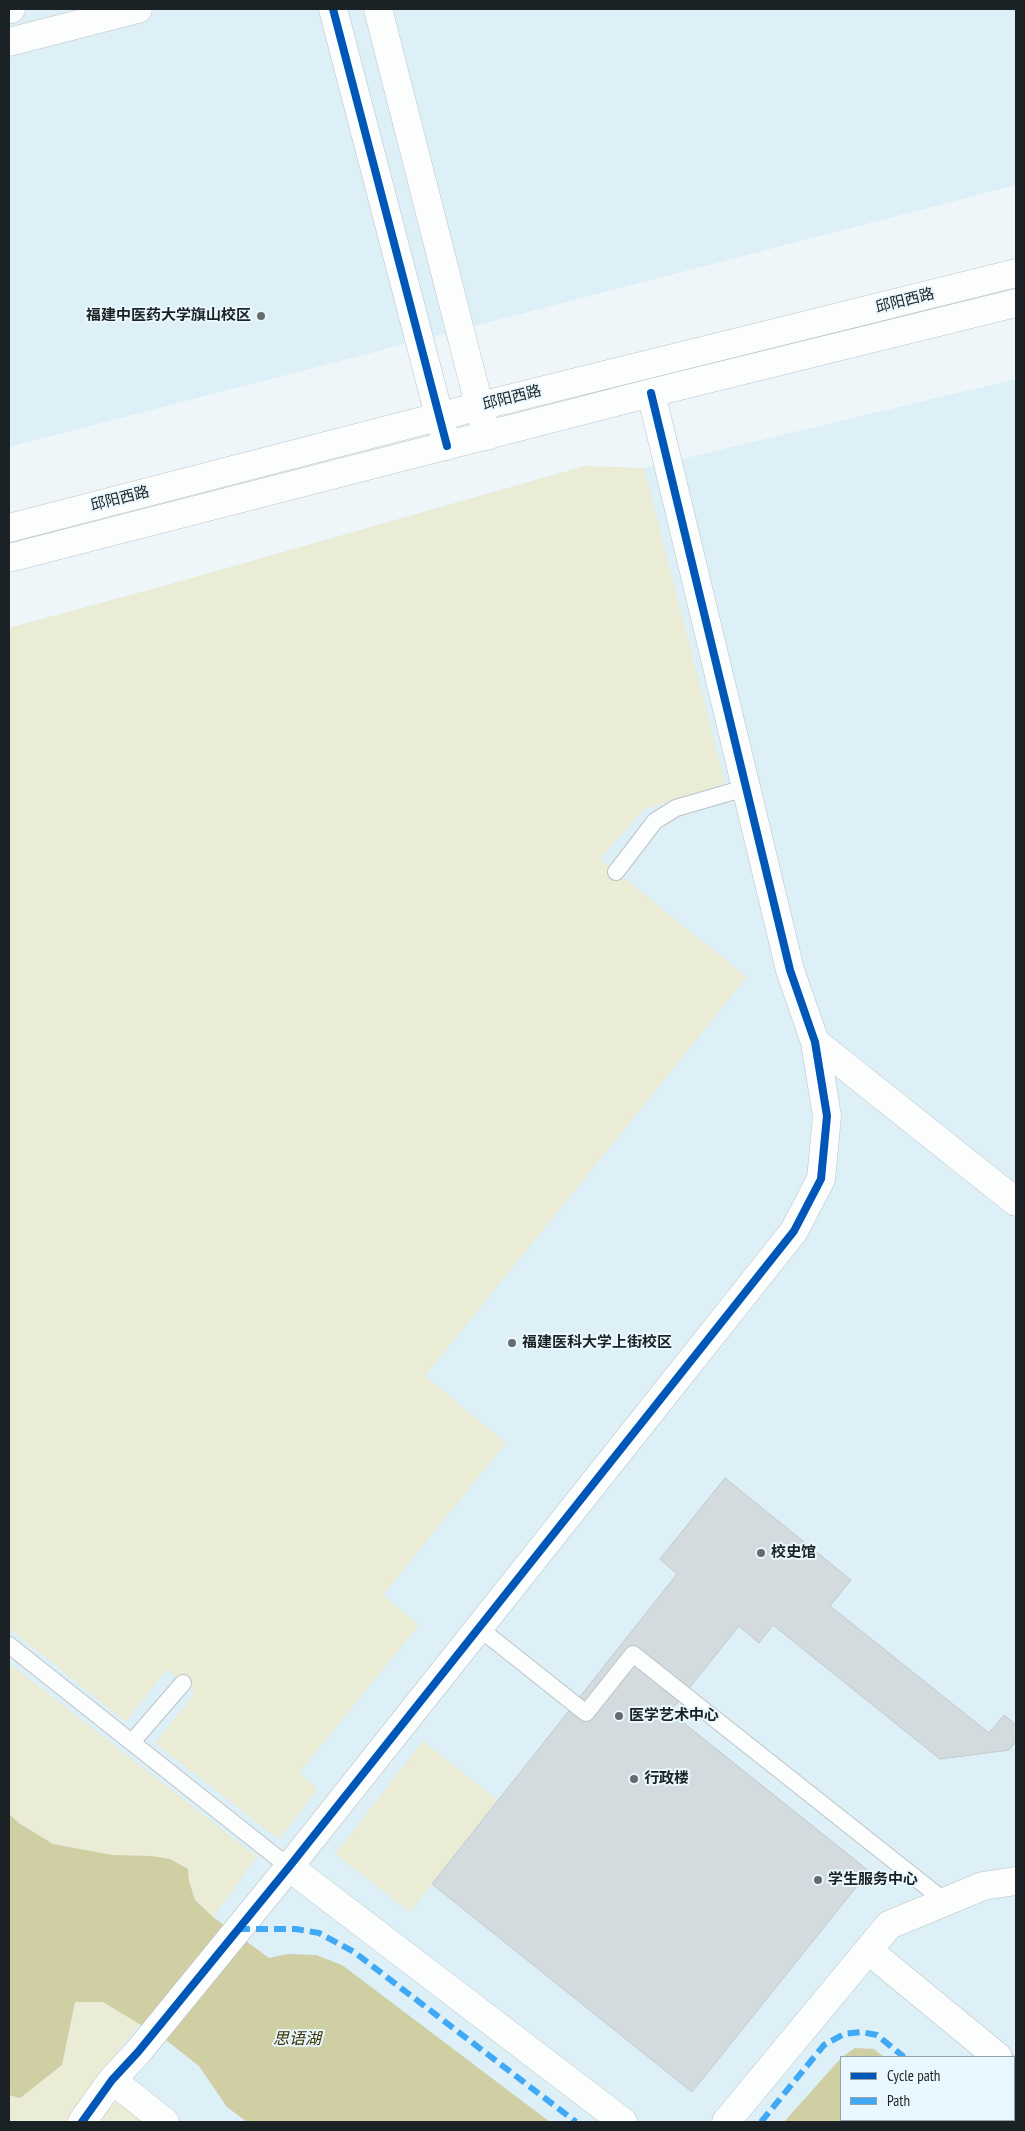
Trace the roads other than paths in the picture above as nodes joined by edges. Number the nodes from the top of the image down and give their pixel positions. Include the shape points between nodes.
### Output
1 (138, 9) edge
2 (333, 9) edge
3 (378, 9) edge
4 (9, 42) edge
5 (1016, 273) edge
6 (1016, 303) edge
7 (651, 393) junction
8 (480, 406) junction
9 (440, 417) junction
10 (487, 436) junction
11 (447, 446) junction
12 (9, 528) edge
13 (9, 558) edge
14 (745, 788) junction
15 (616, 872) dead end
16 (815, 1042) junction
17 (1016, 1202) edge
18 (479, 1628) junction
19 (9, 1645) edge
20 (183, 1682) dead end
21 (132, 1742) junction
22 (289, 1867) junction
23 (1016, 1881) edge
24 (946, 1902) junction
25 (868, 1950) junction
26 (997, 2056) edge
27 (112, 2080) junction
28 (82, 2122) edge
29 (165, 2122) edge
30 (623, 2122) edge
31 (726, 2122) edge

1 - 4 street
2 - 9 street
3 - 8 street
5 - 8 street, 邱阳西路
6 - 7 street, 邱阳西路
7 - 10 street, 邱阳西路
7 - 14 street
8 - 9 street, 邱阳西路
8 - 10 street
9 - 11 street
9 - 12 street, 邱阳西路
10 - 11 street, 邱阳西路
11 - 13 street, 邱阳西路
14 - 15 lane via 676,808 655,821
14 - 16 street via 790,970
16 - 17 street
16 - 18 street via 827,1116 821,1179 794,1231
18 - 22 street
18 - 24 lane via 586,1713 633,1654
19 - 21 lane
20 - 21 lane
21 - 22 lane
22 - 27 street
22 - 30 street
23 - 24 street via 983,1886
24 - 25 street via 889,1925
25 - 26 street
25 - 31 street
27 - 28 street
27 - 29 street

